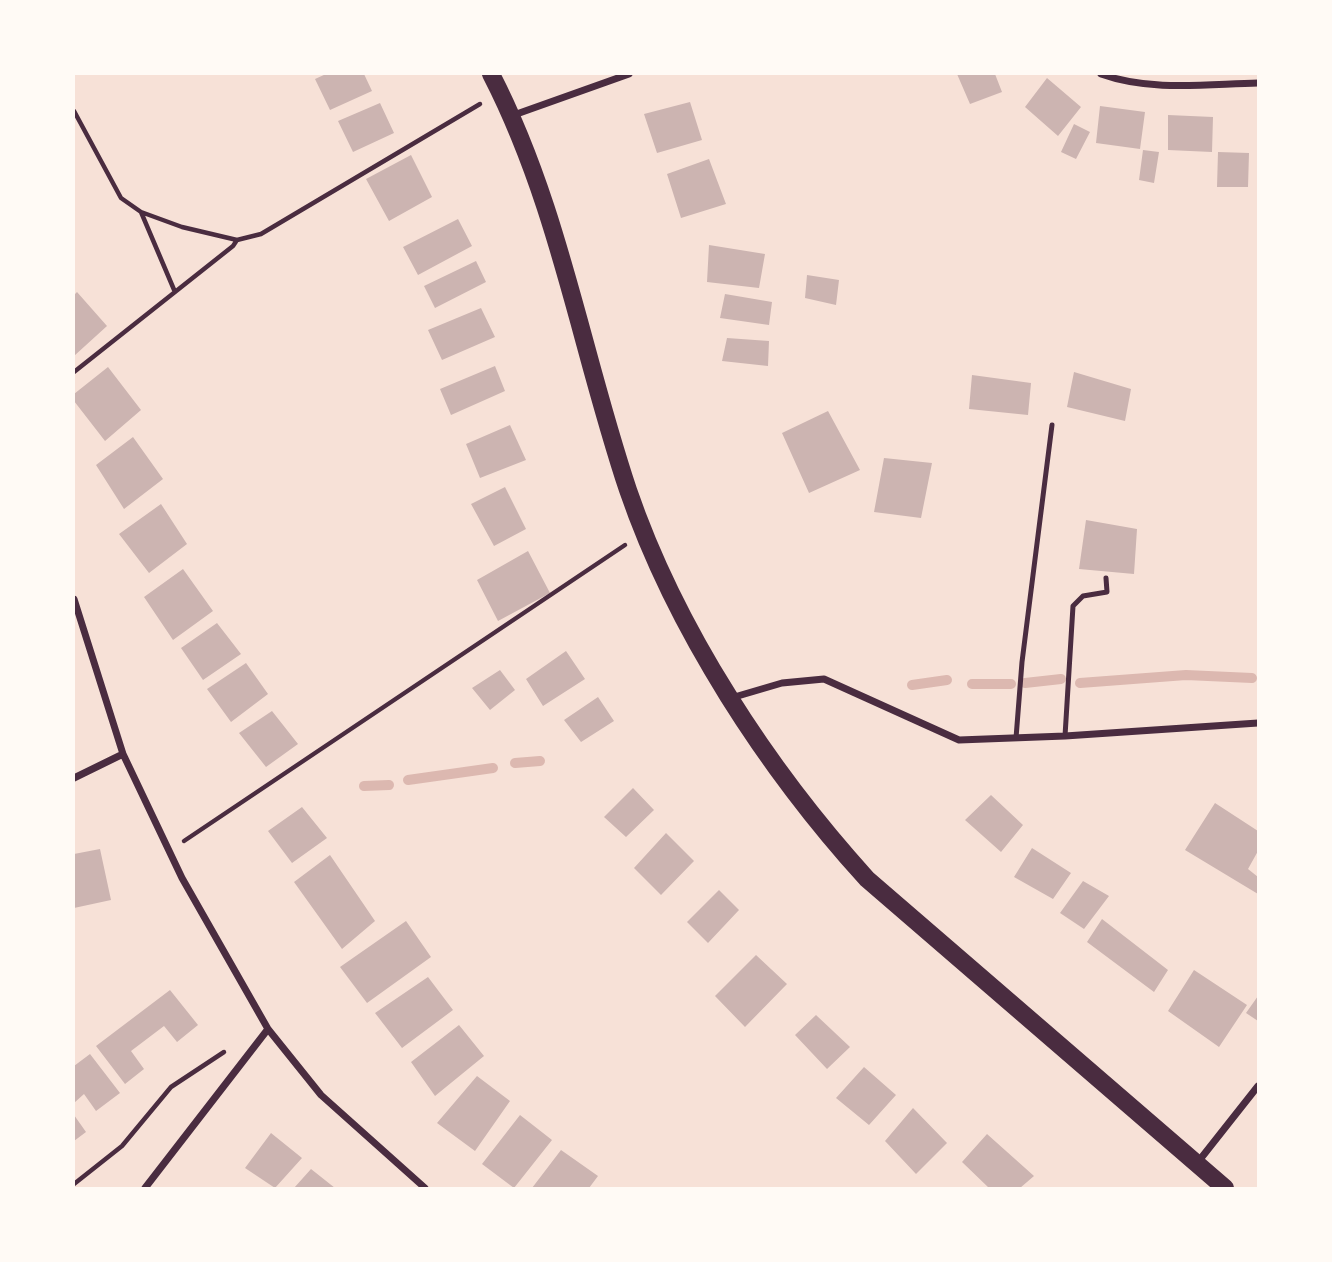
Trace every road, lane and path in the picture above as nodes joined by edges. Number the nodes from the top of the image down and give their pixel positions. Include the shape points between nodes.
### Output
1 (491, 74) edge
2 (629, 74) edge
3 (1101, 74) edge
4 (1258, 83) edge
5 (500, 92) junction
6 (74, 111) edge
7 (510, 116) junction
8 (141, 212) junction
9 (237, 240) junction
10 (175, 292) junction
11 (74, 372) edge
12 (1052, 425) dead end
13 (646, 531) junction
14 (1106, 578) dead end
15 (74, 599) edge
16 (731, 698) junction
17 (1258, 723) edge
18 (1065, 736) junction
19 (1016, 738) junction
20 (123, 754) junction
21 (74, 778) edge
22 (169, 851) junction
23 (268, 1029) junction
24 (246, 1056) junction
25 (1258, 1086) edge
26 (1197, 1163) junction
27 (74, 1184) edge
28 (145, 1188) edge
29 (425, 1188) edge
30 (1225, 1188) edge

1 - 5 main road
2 - 7 street
3 - 4 street via 1162,86
5 - 7 main road
5 - 9 path via 261,234
6 - 8 path via 121,198
7 - 13 main road via 547,205 628,491
8 - 9 path
8 - 10 path
9 - 10 path
10 - 11 path
12 - 19 lane
13 - 16 main road via 671,593
13 - 22 path
14 - 18 lane via 1107,592 1083,596 1073,606
15 - 20 street
16 - 19 street via 782,683 824,679 959,740
16 - 26 main road via 821,828 867,879
17 - 18 street
18 - 19 street
20 - 21 street
20 - 22 street
22 - 23 street
23 - 24 street
23 - 29 street via 321,1095
24 - 27 path via 230,1048 171,1087 122,1146
24 - 28 street
25 - 26 street
26 - 30 main road

